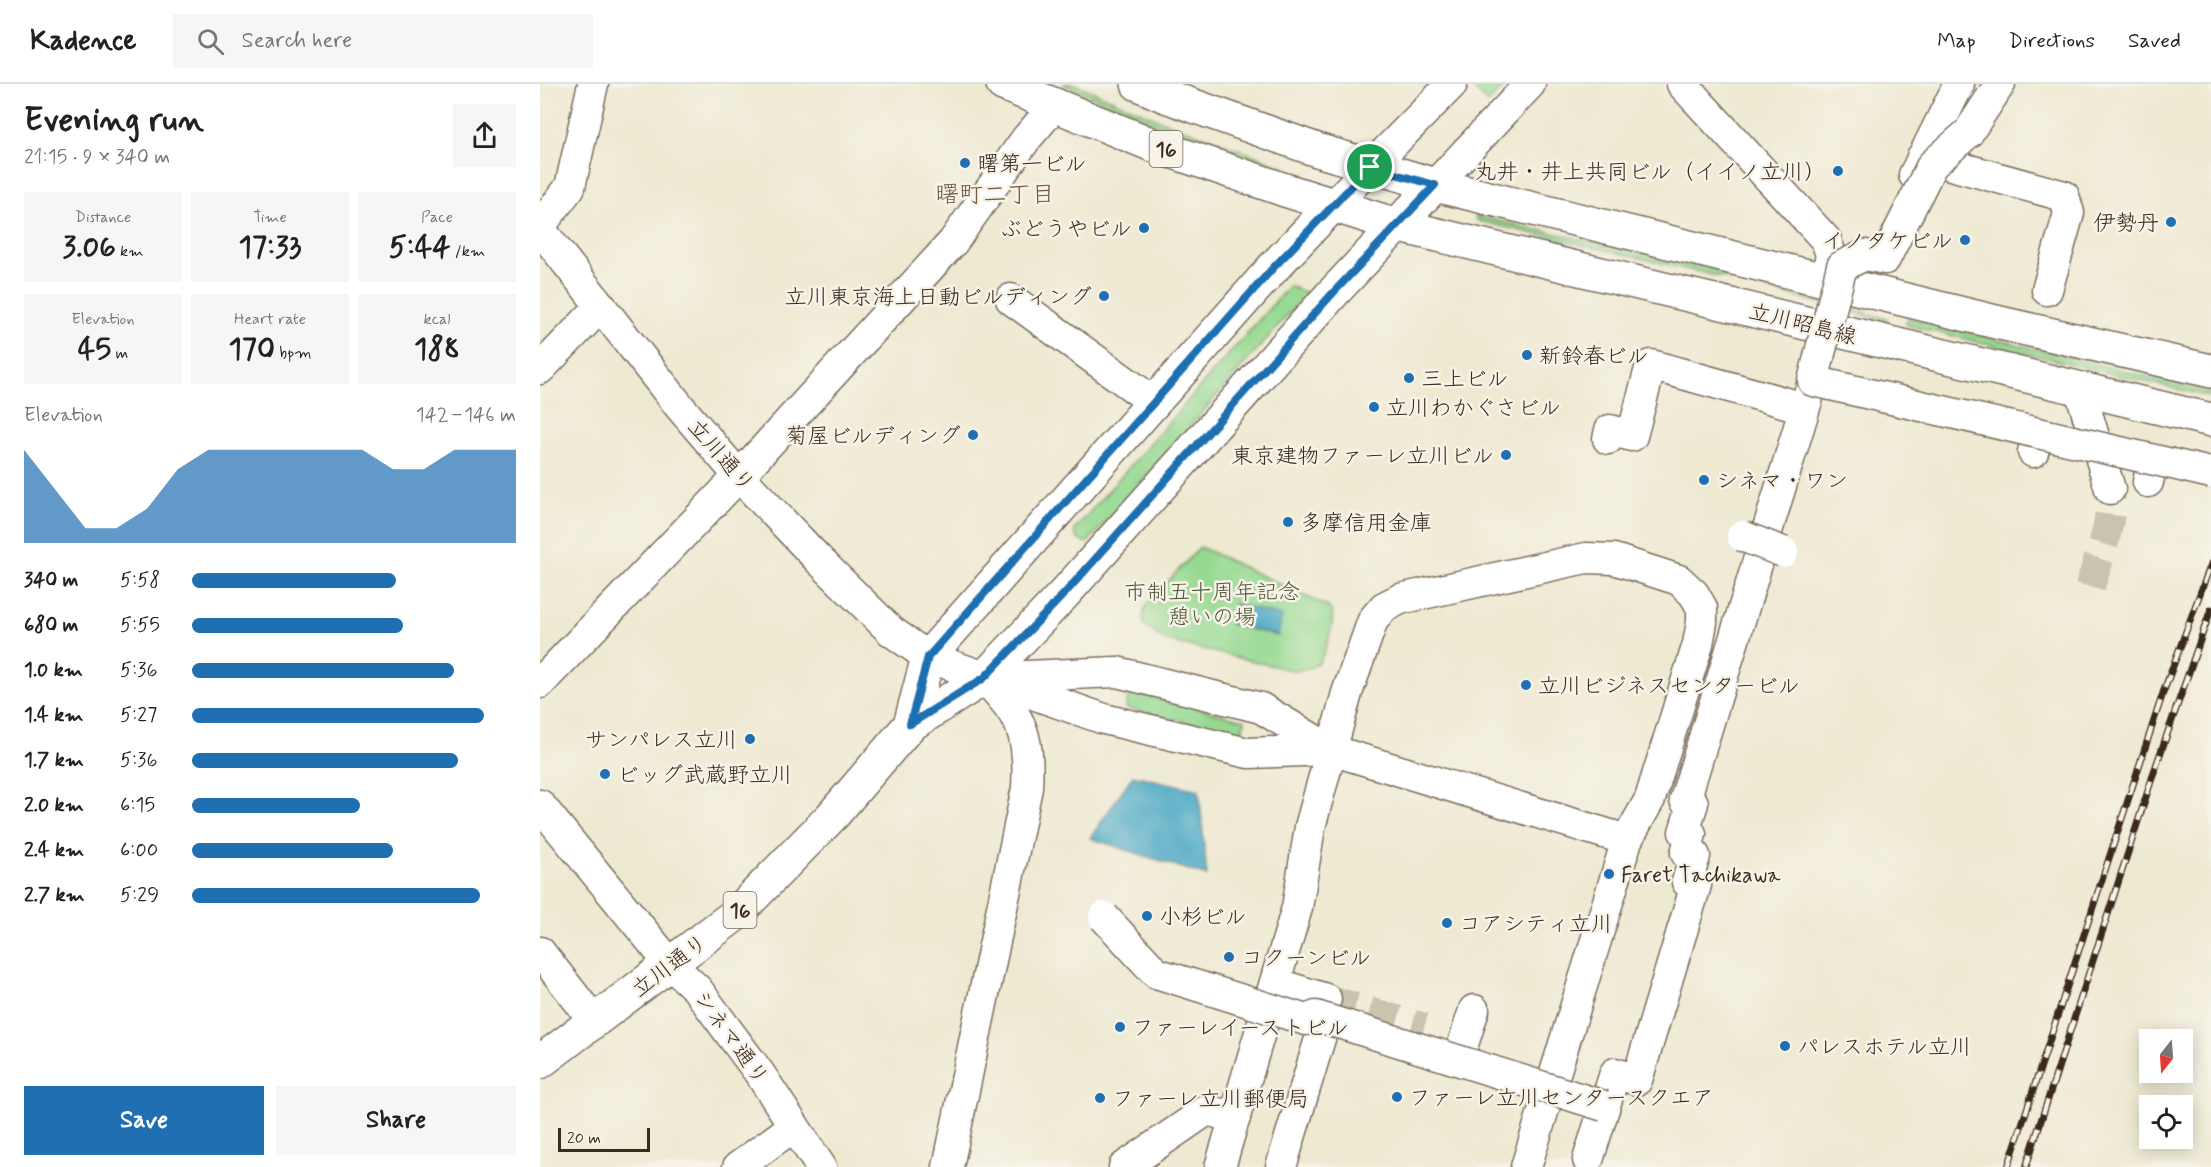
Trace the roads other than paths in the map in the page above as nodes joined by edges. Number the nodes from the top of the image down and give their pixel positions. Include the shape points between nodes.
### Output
1 (593, 84) edge
2 (1003, 84) edge
3 (1138, 84) edge
4 (1452, 84) edge
5 (1530, 84) edge
6 (1682, 84) edge
7 (1959, 84) edge
8 (2000, 84) edge
9 (1056, 104) junction
10 (1922, 157) junction
11 (1370, 167) junction
12 (1435, 185) junction
13 (1332, 206) junction
14 (1396, 225) junction
15 (540, 227) edge
16 (1825, 280) junction
17 (2047, 290) dead end
18 (1869, 291) junction
19 (1011, 299) dead end
20 (601, 306) junction
21 (540, 369) edge
22 (2211, 371) edge
23 (2080, 390) junction
24 (1818, 393) junction
25 (1155, 403) junction
26 (2211, 420) edge
27 (1608, 439) dead end
28 (2211, 473) edge
29 (739, 476) junction
30 (2110, 489) tunnel mouth
31 (1742, 536) dead end
32 (1772, 562) junction
33 (928, 657) junction
34 (984, 678) junction
35 (540, 683) edge
36 (910, 724) junction
37 (1331, 750) junction
38 (540, 805) edge
39 (1627, 840) junction
40 (1104, 917) dead end
41 (540, 952) edge
42 (670, 964) junction
43 (1275, 983) junction
44 (1474, 1010) dead end
45 (1324, 1021) junction
46 (595, 1022) junction
47 (1458, 1060) junction
48 (540, 1062) edge
49 (1604, 1106) junction
50 (1235, 1118) junction
51 (794, 1126) junction
52 (1592, 1156) dead end
53 (738, 1167) edge
54 (821, 1167) edge
55 (948, 1167) edge
56 (1124, 1167) edge
57 (1220, 1167) edge
58 (1281, 1167) edge
59 (1526, 1167) edge

1 - 15 street via 570,187
2 - 9 main road, 16
3 - 11 main road, 16
4 - 11 street
5 - 12 street
6 - 16 street via 1826,240 1831,255
7 - 10 street
8 - 24 street, bridge via 1968,133 1932,165 1885,259 1865,255 1842,266
9 - 13 main road, 16 via 1153,145
9 - 29 street via 1026,139 953,242
10 - 17 street via 2064,196 2069,213
10 - 18 street via 1889,229
11 - 12 main road, 16
11 - 13 street
12 - 14 main road, 16
12 - 16 main road
13 - 14 main road, 立川昭島線
13 - 25 main road, 16
14 - 23 main road, 立川昭島線
14 - 34 main road, 16
15 - 20 street, 立川通り
16 - 18 main road
18 - 22 main road
19 - 25 street
20 - 21 street
20 - 29 street, 立川通り
23 - 26 main road, 立川昭島線
23 - 30 street
24 - 27 street via 1651,365 1632,436 1611,430
24 - 28 street, bridge via 2144,468
24 - 32 street
25 - 33 main road, 16
29 - 33 street, 立川通り via 891,631
29 - 35 street
31 - 32 street, bridge
32 - 49 street via 1685,800 1693,803 1696,824 1684,832 1692,834 1686,854 1695,856 1687,882 1696,885 1696,901 1637,1080 1615,1073
33 - 34 street, 立川通り
33 - 36 main road, 16
34 - 36 main road, 16
34 - 37 street, 立川通り via 1104,719 1248,753
34 - 37 street via 1117,672 1261,708
34 - 55 street via 1008,702 1023,728 1029,760 1027,788
36 - 42 main road, 立川通り / 16 via 833,815 736,914
37 - 39 street
37 - 39 street via 1373,620 1384,607 1400,599 1586,558 1614,559 1679,580 1702,608 1698,644 1650,798
37 - 43 street via 1310,827 1297,908
38 - 42 street, シネマ通り
39 - 59 street
40 - 45 street, bridge via 1156,973
41 - 46 street
42 - 46 main road, 立川通り / 16
42 - 51 street, シネマ通り via 698,989
43 - 45 street
43 - 50 street
44 - 47 street
45 - 47 street, bridge
45 - 58 street
46 - 48 main road, 立川通り / 16
47 - 49 street, bridge via 1486,1074
49 - 52 street
50 - 56 street via 1207,1110
50 - 57 street
51 - 53 street
51 - 54 street, シネマ通り

